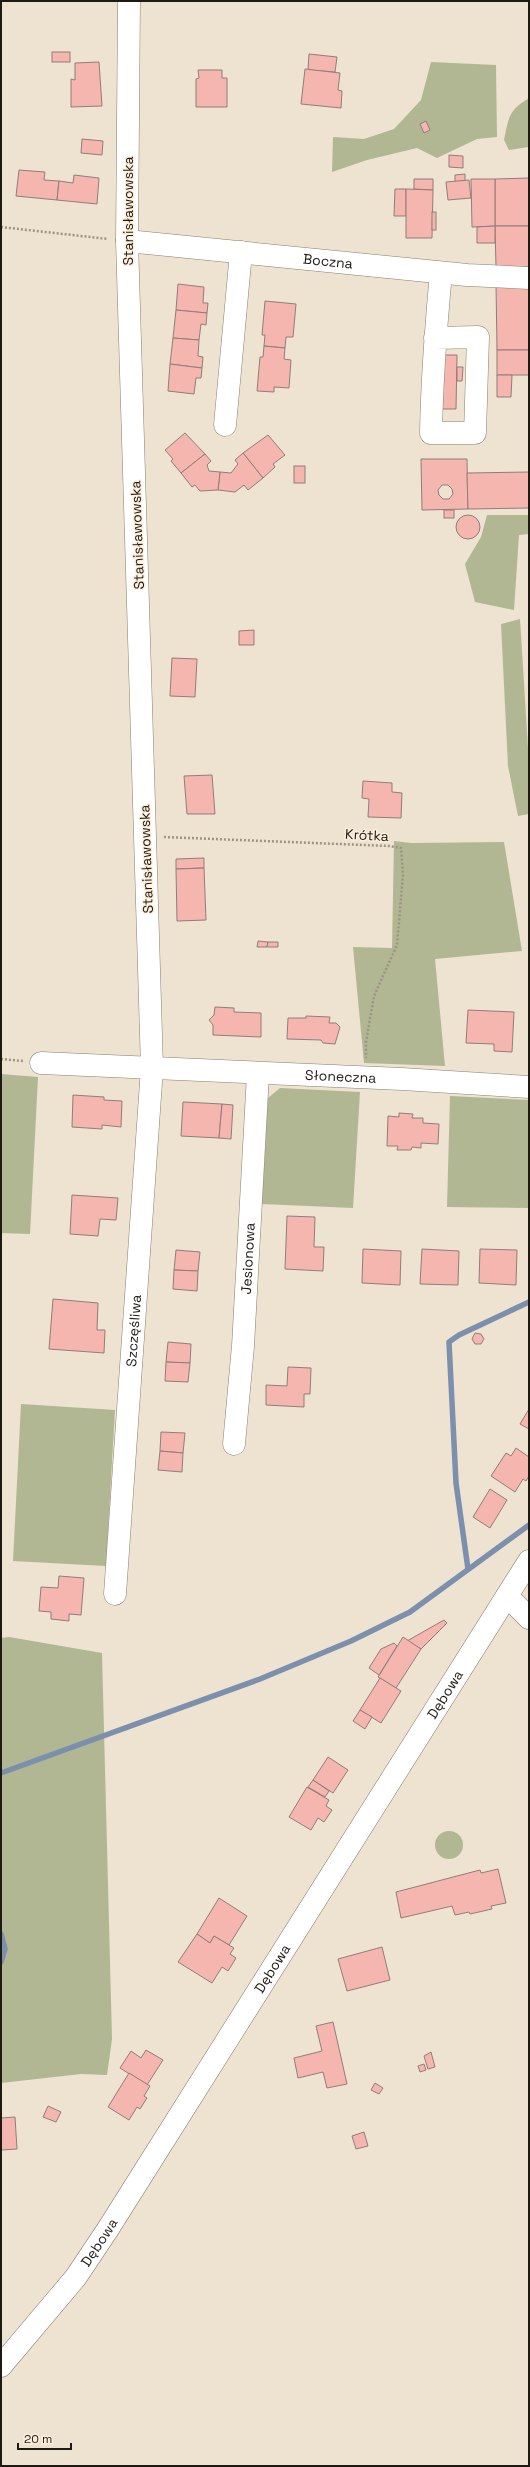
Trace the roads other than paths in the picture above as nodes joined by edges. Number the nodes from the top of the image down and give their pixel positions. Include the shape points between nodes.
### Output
1 (129, 1) edge
2 (127, 241) junction
3 (241, 252) junction
4 (441, 272) junction
5 (529, 278) edge
6 (435, 338) junction
7 (225, 425) dead end
8 (42, 1063) dead end
9 (152, 1068) junction
10 (258, 1074) junction
11 (529, 1087) edge
12 (234, 1444) dead end
13 (529, 1561) edge
14 (115, 1594) dead end
15 (507, 1596) junction
16 (529, 1618) edge
17 (1, 2366) edge

1 - 2 street, Stanisławowska
2 - 3 street, Boczna
2 - 9 street, Stanisławowska
3 - 4 street, Boczna
3 - 7 street
4 - 5 street, Boczna
4 - 6 street
6 - 6 street via 431,433 475,433 478,337
8 - 9 street, Słoneczna
9 - 10 street, Słoneczna
9 - 14 street, Szczęśliwa
10 - 11 street, Słoneczna via 366,1077
10 - 12 street, Jesionowa via 243,1346
13 - 15 street, Dębowa
15 - 16 street
15 - 17 street, Dębowa via 108,2229 76,2277

